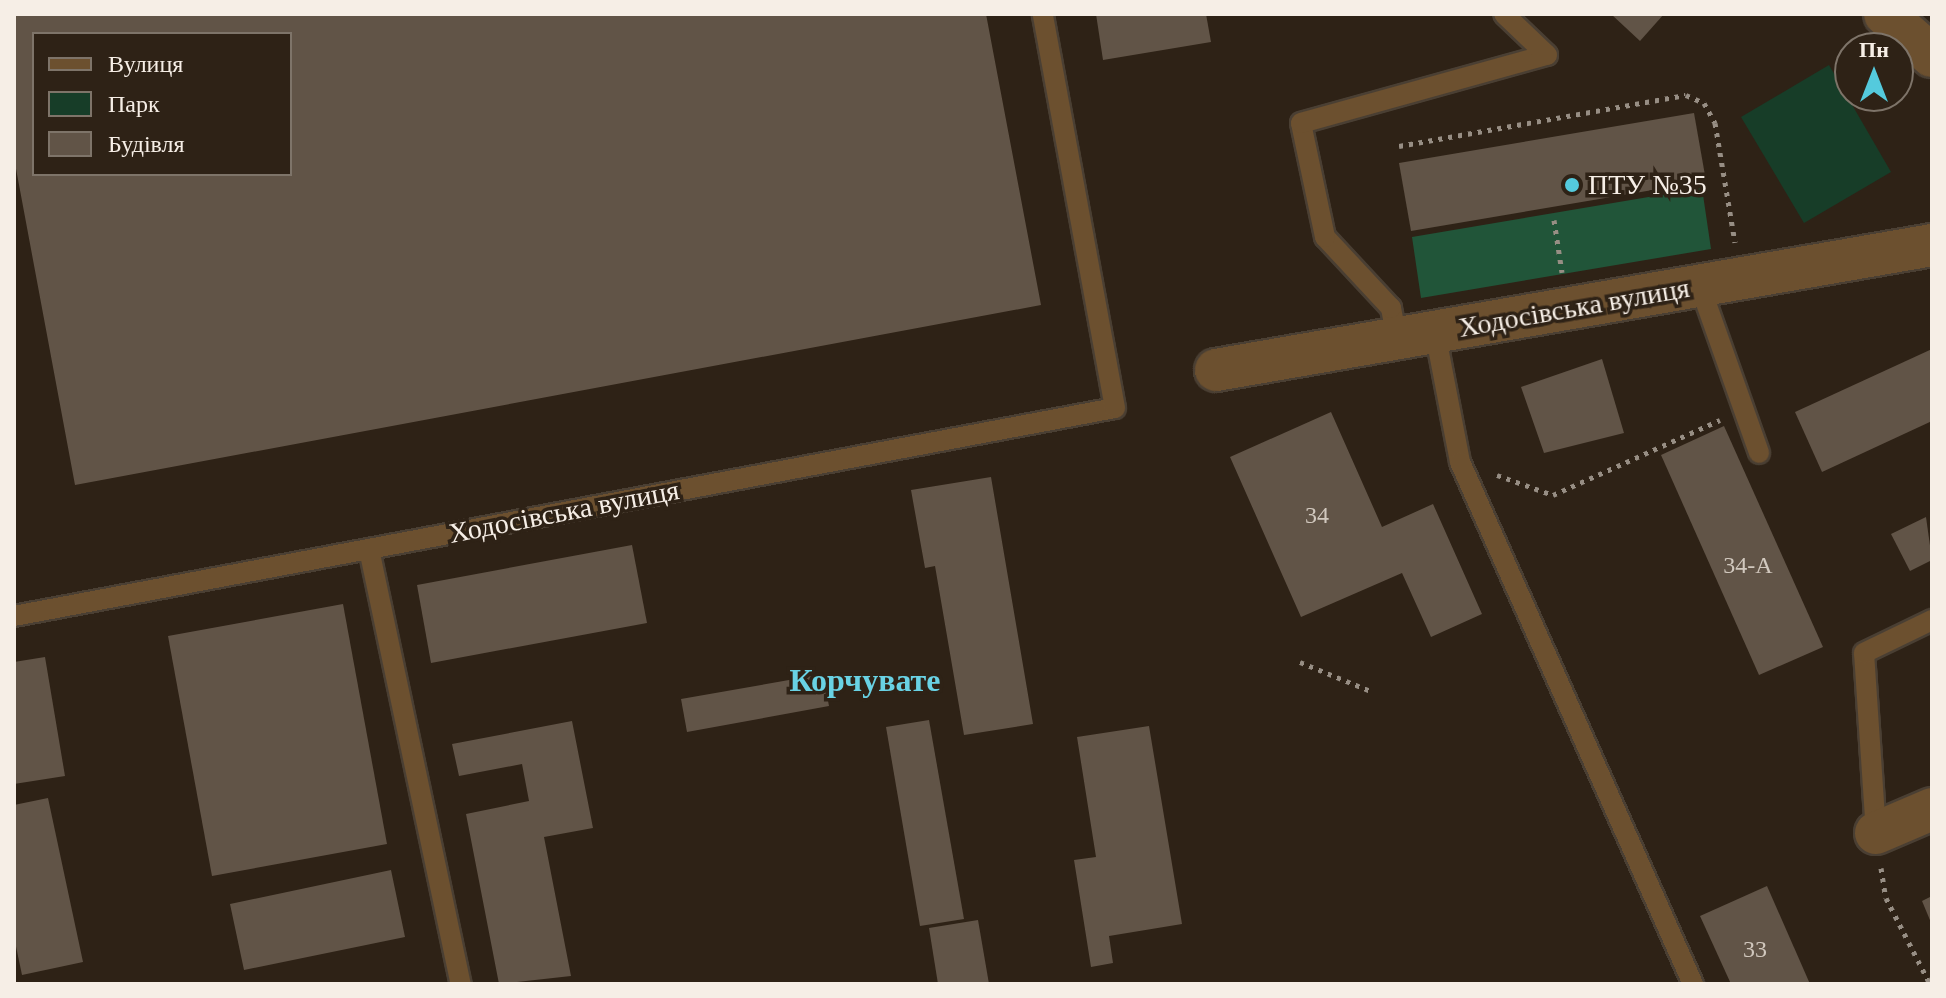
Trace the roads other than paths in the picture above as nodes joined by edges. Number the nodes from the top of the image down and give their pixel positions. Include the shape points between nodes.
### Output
1 (1043, 14) edge
2 (1504, 14) edge
3 (1885, 14) edge
4 (1932, 56) edge
5 (1932, 245) edge
6 (1700, 286) junction
7 (1416, 335) junction
8 (1216, 370) dead end
9 (1759, 453) dead end
10 (369, 549) junction
11 (14, 616) edge
12 (1932, 620) edge
13 (1932, 809) edge
14 (1876, 833) joint
15 (461, 984) edge
16 (1693, 984) edge

1 - 10 lane, Ходосівська вулиця via 1115,408
2 - 7 lane via 1547,55 1301,123 1325,237
3 - 4 street
5 - 6 street, Ходосівська вулиця
6 - 7 street, Ходосівська вулиця
6 - 9 lane
7 - 8 street, Ходосівська вулиця
7 - 16 lane via 1460,462
10 - 11 lane, Ходосівська вулиця
10 - 15 lane
12 - 14 lane via 1864,653
13 - 14 street

